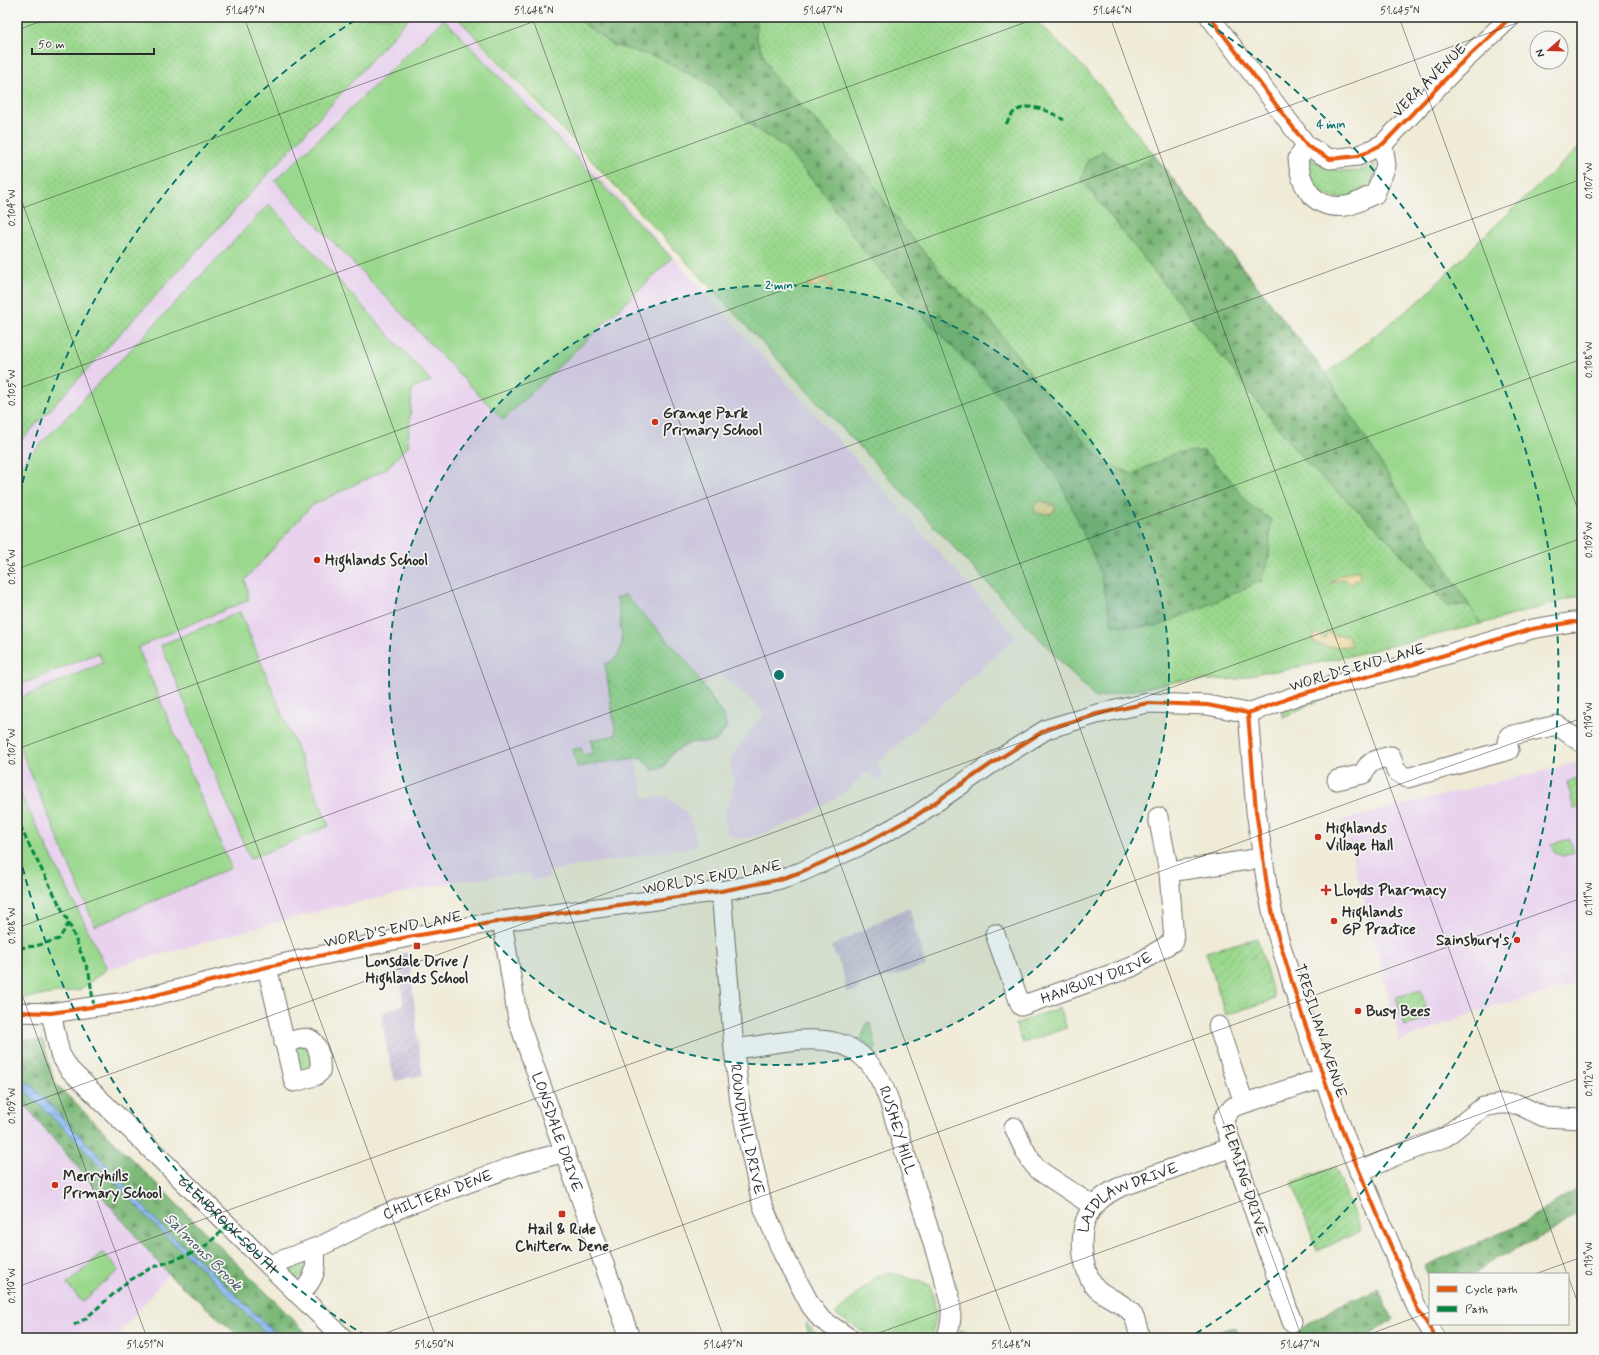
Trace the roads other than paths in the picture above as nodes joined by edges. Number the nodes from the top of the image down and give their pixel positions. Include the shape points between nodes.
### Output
1 (1210, 17) edge
2 (1511, 17) edge
3 (1383, 144) junction
4 (1307, 146) junction
5 (1582, 623) edge
6 (1248, 713) junction
7 (1582, 743) edge
8 (1338, 780) dead end
9 (1158, 817) dead end
10 (1262, 858) junction
11 (1169, 872) junction
12 (721, 890) junction
13 (502, 920) junction
14 (995, 934) dead end
15 (267, 967) junction
16 (17, 1012) edge
17 (51, 1013) junction
18 (1218, 1026) dead end
19 (284, 1043) dead end
20 (734, 1049) junction
21 (1323, 1078) junction
22 (1244, 1103) junction
23 (1582, 1119) edge
24 (1014, 1127) dead end
25 (1232, 1147) junction
26 (565, 1152) junction
27 (1359, 1172) junction
28 (1093, 1206) junction
29 (315, 1248) junction
30 (269, 1265) junction
31 (299, 1295) junction
32 (1292, 1322) dead end
33 (343, 1338) edge
34 (630, 1338) edge
35 (849, 1338) edge
36 (946, 1338) edge
37 (1140, 1338) edge
38 (1436, 1338) edge

1 - 4 street
2 - 3 street, VERA AVENUE via 1457,67
3 - 4 street via 1358,156 1330,159
3 - 4 street via 1386,166 1375,194 1347,206 1322,205 1307,191 1299,173 1298,158
5 - 6 street, WORLD'S END LANE via 1532,628 1411,665 1301,694
6 - 10 street, TRESILIAN AVENUE
6 - 12 street, WORLD'S END LANE via 1207,705 1148,703 1097,714 1047,729 998,759 917,815 864,844 795,874 754,885
7 - 8 street via 1560,726 1552,726 1510,736 1507,742 1510,750 1407,778 1396,771 1391,756 1371,761 1363,774
9 - 11 street, HANBURY DRIVE
10 - 11 street
10 - 21 street, TRESILIAN AVENUE via 1277,934
11 - 14 street, HANBURY DRIVE via 1174,941 1132,968 1021,1006
12 - 13 street, WORLD'S END LANE
12 - 20 street, ROUNDHILL DRIVE
13 - 15 street, WORLD'S END LANE
13 - 26 street, LONSDALE DRIVE via 518,1020
15 - 17 street, WORLD'S END LANE via 132,1001
15 - 19 street
16 - 17 street, WORLD'S END LANE
17 - 30 street, GLENBROOK SOUTH via 60,1054 69,1068
18 - 22 street
20 - 35 street, ROUNDHILL DRIVE via 740,1103 762,1204 768,1220 811,1306 821,1319
20 - 36 street, RUSHEY HILL via 814,1039 834,1041 866,1058 876,1071 888,1098 950,1298 951,1325
21 - 22 street, FLEMING DRIVE
21 - 27 street, TRESILIAN AVENUE
22 - 25 street, FLEMING DRIVE via 1233,1107 1223,1119
23 - 27 street via 1544,1116 1517,1104 1483,1108 1445,1137
24 - 28 street via 1030,1161 1037,1168
25 - 28 street, LAIDLAW DRIVE via 1118,1188 1103,1196
25 - 32 street, FLEMING DRIVE
26 - 29 street, CHILTERN DENE via 517,1165 413,1203
26 - 34 street, LONSDALE DRIVE
27 - 38 street, TRESILIAN AVENUE via 1417,1308
28 - 37 street, LAIDLAW DRIVE via 1085,1219 1082,1232 1085,1266 1097,1289 1131,1312
29 - 30 street, CHILTERN DENE
29 - 31 street via 314,1276
30 - 31 street, GLENBROOK SOUTH
31 - 33 street, GLENBROOK SOUTH

